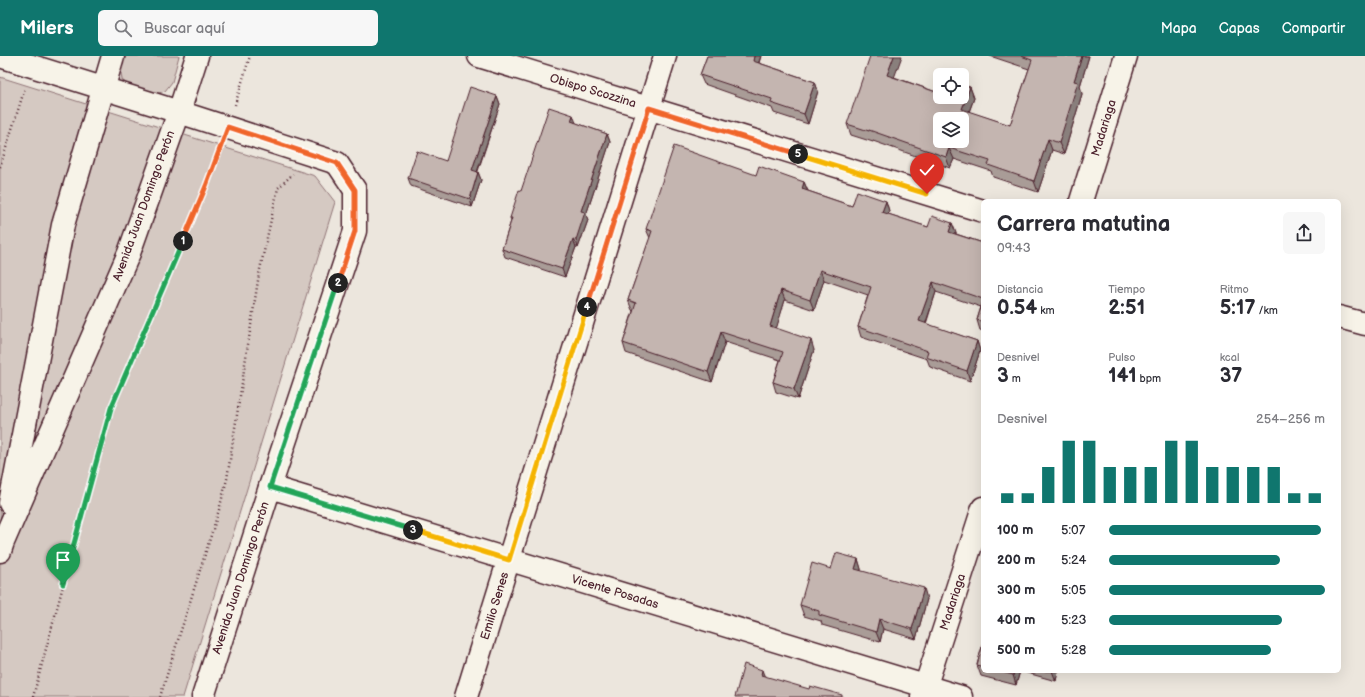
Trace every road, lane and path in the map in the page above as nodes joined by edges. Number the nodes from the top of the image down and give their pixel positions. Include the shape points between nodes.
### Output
1 (0, 56) edge
2 (113, 56) edge
3 (197, 56) edge
4 (250, 56) edge
5 (478, 56) edge
6 (665, 56) edge
7 (1126, 56) edge
8 (32, 66) junction
9 (104, 89) junction
10 (649, 108) junction
11 (179, 112) junction
12 (228, 127) junction
13 (311, 155) junction
14 (0, 167) edge
15 (1082, 199) edge
16 (981, 210) edge
17 (1341, 318) edge
18 (1365, 324) edge
19 (270, 487) junction
20 (981, 514) edge
21 (1, 546) edge
22 (509, 560) junction
23 (924, 692) edge
24 (32, 697) edge
25 (160, 697) edge
26 (203, 697) edge
27 (466, 697) edge
28 (961, 697) edge

1 - 8 street
2 - 9 street, Avenida Juan Domingo Perón
3 - 11 street, Avenida Juan Domingo Perón
4 - 12 path
5 - 10 street, Obispo Scozzina
6 - 10 street, Emilio Senes
7 - 15 street, Madariaga
8 - 9 street
8 - 14 path
9 - 11 street
9 - 21 street, Avenida Juan Domingo Perón via 63,225
10 - 16 street, Obispo Scozzina
10 - 22 street, Emilio Senes
11 - 12 street, Avenida Juan Domingo Perón
11 - 21 street, Avenida Juan Domingo Perón via 129,253
12 - 13 street, Avenida Juan Domingo Perón
12 - 24 path via 206,186 111,408
13 - 19 street, Avenida Juan Domingo Perón via 337,163 355,190 355,231
13 - 25 path via 278,188 259,274 227,479
17 - 18 street
19 - 22 street, Vicente Posadas
19 - 26 street, Avenida Juan Domingo Perón
20 - 23 street, Madariaga
22 - 23 street, Vicente Posadas
22 - 27 street, Emilio Senes
23 - 28 street, Vicente Posadas

